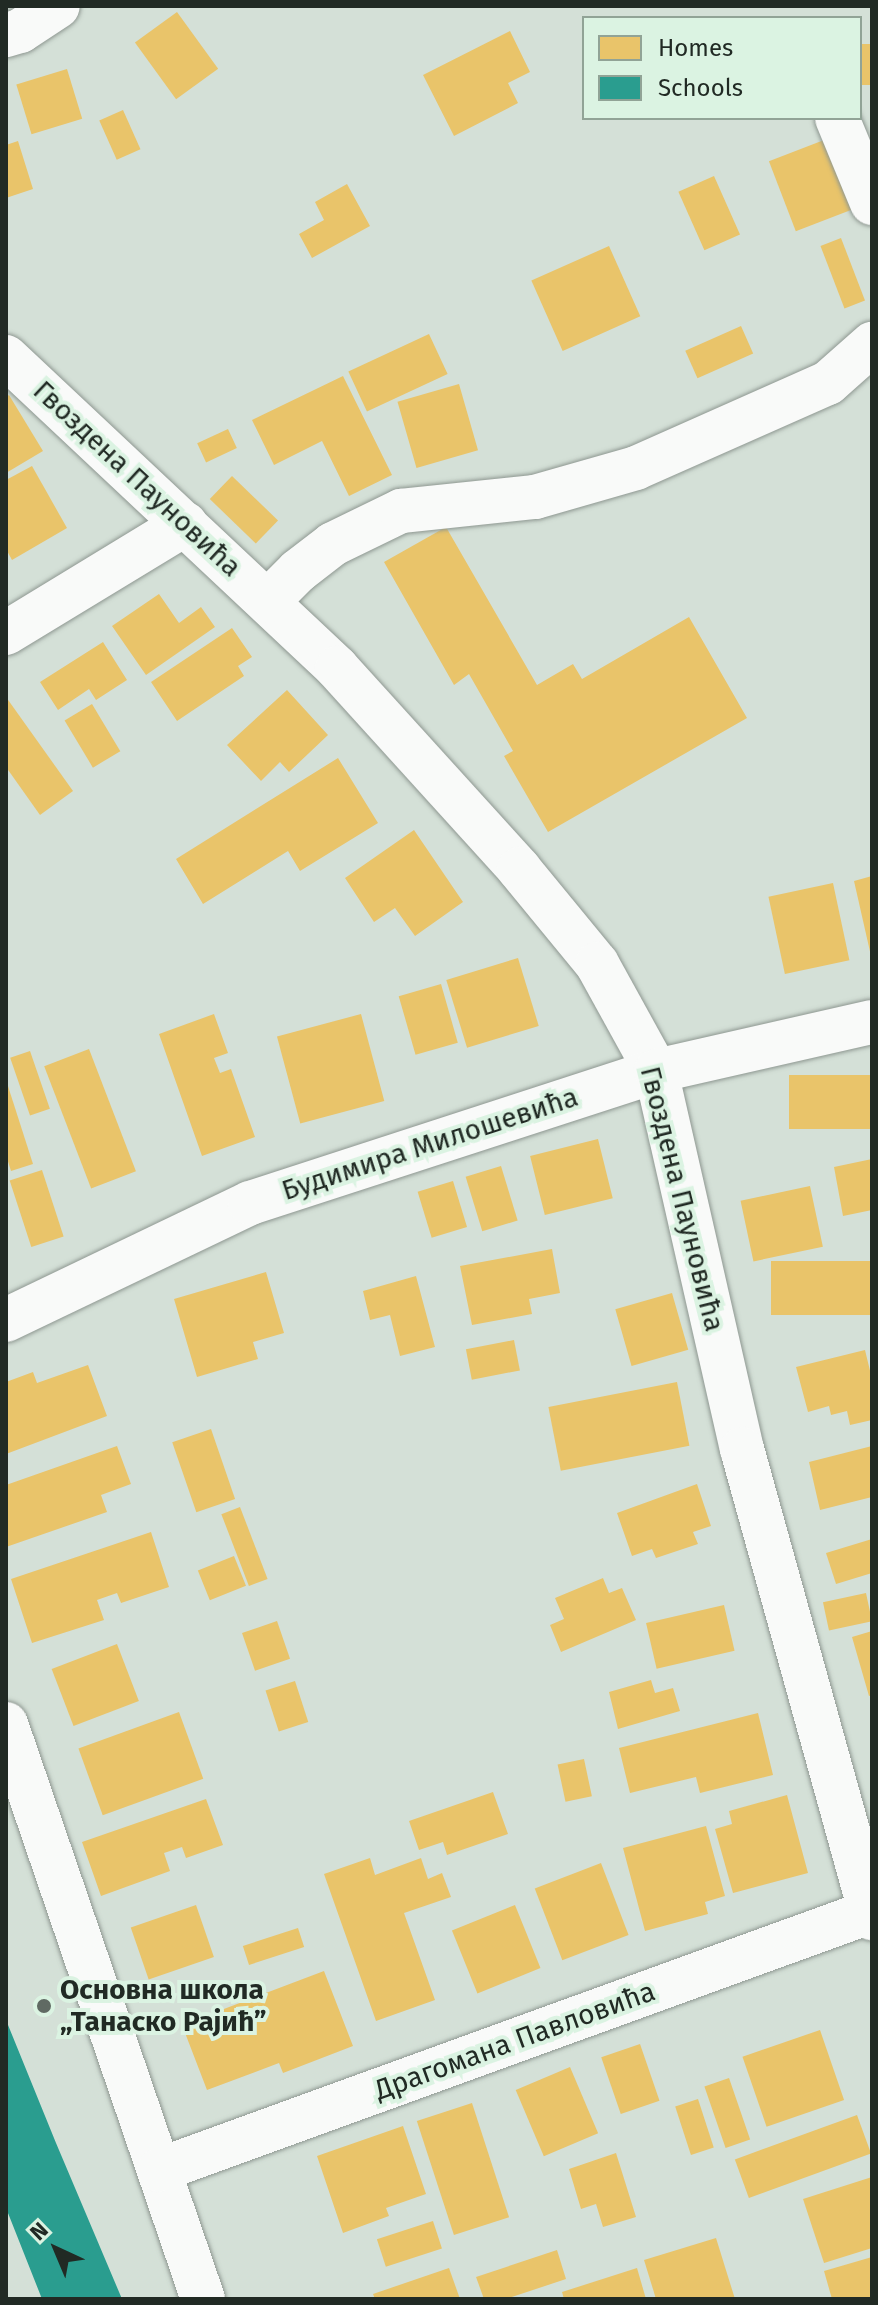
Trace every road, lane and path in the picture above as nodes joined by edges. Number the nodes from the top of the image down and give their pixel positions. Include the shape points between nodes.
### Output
1 (58, 6) edge
2 (6, 35) edge
3 (838, 120) edge
4 (872, 203) edge
5 (872, 344) edge
6 (6, 357) edge
7 (185, 524) junction
8 (268, 601) junction
9 (6, 633) edge
10 (872, 1022) edge
11 (656, 1071) junction
12 (6, 1320) edge
13 (6, 1724) edge
14 (872, 1913) edge
15 (159, 2170) junction
16 (203, 2299) edge

1 - 2 street
3 - 4 street
5 - 8 street via 828,383 636,468 535,497 401,511 333,544
6 - 7 street, Гвоздена Пауновића
7 - 8 street, Гвоздена Пауновића
7 - 9 street
8 - 11 street, Гвоздена Пауновића via 337,668 519,869 597,964
10 - 11 street, Будимира Милошевића
11 - 12 street, Будимира Милошевића via 250,1203
11 - 14 street, Гвоздена Пауновића via 742,1449
13 - 15 street
14 - 15 street, Драгомана Павловића
15 - 16 street

